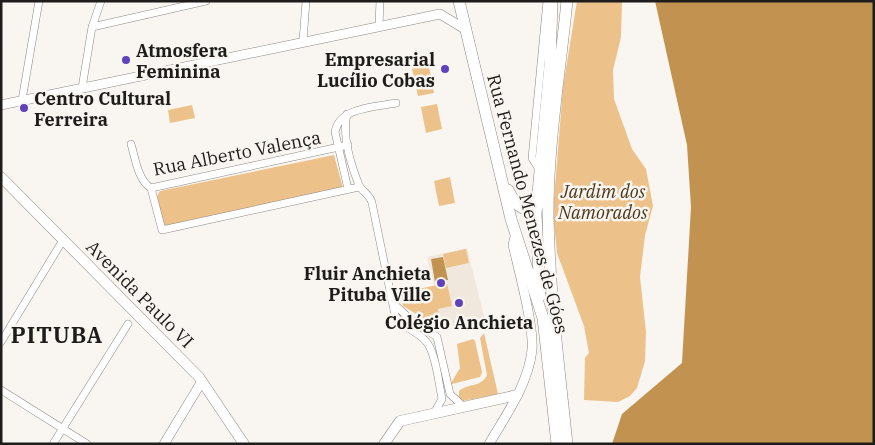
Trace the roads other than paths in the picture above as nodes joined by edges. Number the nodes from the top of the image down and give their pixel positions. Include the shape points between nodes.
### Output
1 (40, 1) edge
2 (101, 1) edge
3 (206, 1) edge
4 (306, 1) edge
5 (380, 1) edge
6 (459, 1) edge
7 (547, 1) edge
8 (552, 1) edge
9 (560, 1) edge
10 (568, 1) edge
11 (379, 25) junction
12 (92, 27) junction
13 (464, 28) junction
14 (564, 35) junction
15 (303, 41) junction
16 (82, 88) junction
17 (22, 100) junction
18 (396, 103) dead end
19 (1, 104) edge
20 (347, 114) junction
21 (131, 144) dead end
22 (348, 146) junction
23 (338, 148) junction
24 (539, 169) junction
25 (501, 174) junction
26 (1, 177) edge
27 (549, 186) junction
28 (359, 187) junction
29 (151, 188) junction
30 (348, 189) junction
31 (536, 207) junction
32 (515, 237) junction
33 (63, 240) junction
34 (393, 303) junction
35 (541, 308) junction
36 (128, 324) dead end
37 (434, 335) junction
38 (1, 342) edge
39 (426, 342) junction
40 (202, 381) junction
41 (1, 390) edge
42 (517, 395) junction
43 (464, 407) junction
44 (434, 413) junction
45 (62, 429) junction
46 (53, 444) edge
47 (87, 444) edge
48 (164, 444) edge
49 (244, 444) edge
50 (384, 444) edge
51 (489, 444) edge
52 (558, 444) edge
53 (567, 444) edge

1 - 17 street
2 - 12 street
3 - 12 street
4 - 15 street
5 - 11 street
6 - 13 main road, Rua Fernando Menezes de Góes
7 - 24 street via 532,158
8 - 24 main road via 550,65
9 - 14 main road
10 - 14 main road
11 - 13 street via 440,14
11 - 15 street
12 - 16 street
13 - 25 main road, Rua Fernando Menezes de Góes
14 - 27 main road
15 - 16 street
16 - 17 street
17 - 19 street
18 - 20 street
20 - 22 street
20 - 23 street via 336,127
21 - 29 street, Rua Alberto Valença via 142,178
22 - 23 street, Rua Alberto Valença
22 - 28 street
23 - 29 street, Rua Alberto Valença
23 - 30 street
24 - 31 main road
25 - 31 main road via 517,206 524,210
25 - 32 main road, Rua Fernando Menezes de Góes
26 - 33 main road, Avenida Paulo VI
27 - 31 main road
27 - 53 main road via 550,279
28 - 30 street
28 - 34 street via 368,194 372,203
29 - 30 street via 162,230
31 - 35 main road
32 - 35 main road, Rua Fernando Menezes de Góes
32 - 42 street via 512,245 532,349
33 - 38 street
33 - 40 main road, Avenida Paulo VI
34 - 37 street
34 - 39 street via 399,321
35 - 52 main road, Rua Fernando Menezes de Góes
36 - 45 street
37 - 39 street
37 - 43 street via 439,341 450,394
39 - 44 street via 442,399
40 - 48 street
40 - 49 main road, Avenida Paulo VI
41 - 45 street
42 - 43 main road
42 - 51 street
43 - 44 main road
44 - 50 main road via 400,420
45 - 46 street
45 - 47 street

